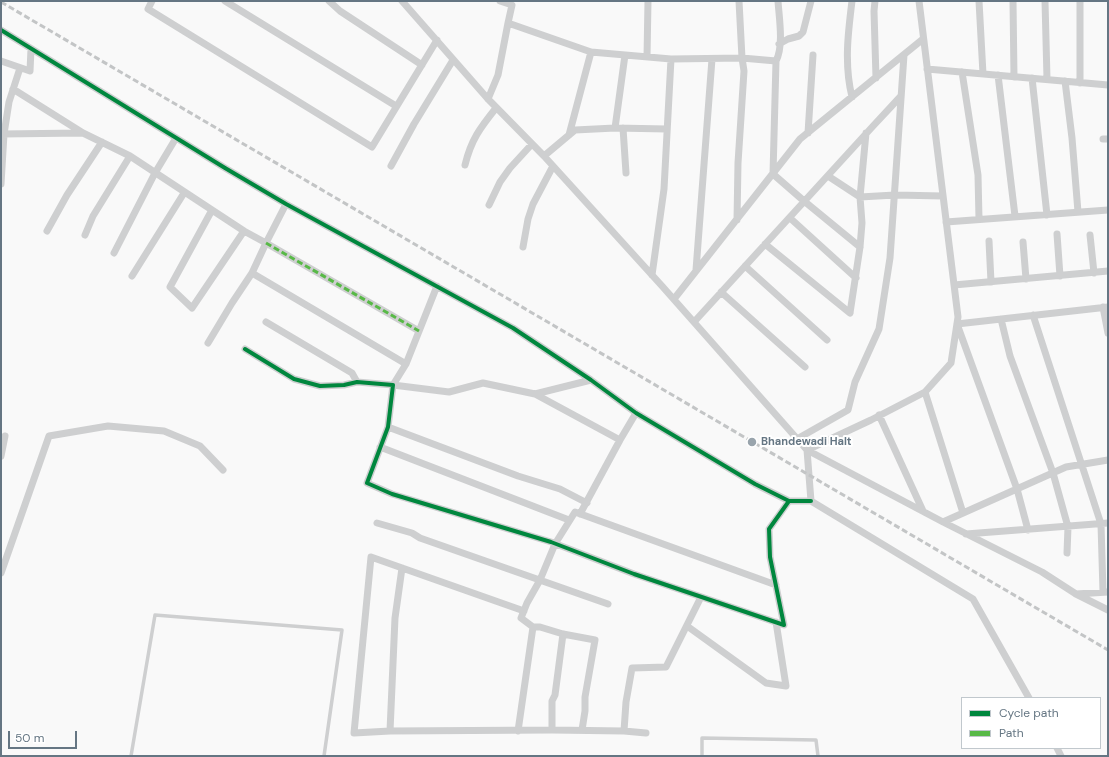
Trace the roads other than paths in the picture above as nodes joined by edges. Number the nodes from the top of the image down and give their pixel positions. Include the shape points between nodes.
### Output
1 (152, 1) edge
2 (225, 1) edge
3 (330, 1) edge
4 (402, 1) edge
5 (500, 1) edge
6 (648, 1) edge
7 (739, 1) edge
8 (778, 1) edge
9 (811, 1) edge
10 (852, 1) edge
11 (875, 1) edge
12 (919, 1) edge
13 (979, 1) edge
14 (1013, 1) edge
15 (1045, 1) edge
16 (1080, 1) edge
17 (512, 3) edge
18 (508, 23) junction
19 (1, 30) edge
20 (437, 40) junction
21 (923, 40) junction
22 (779, 44) junction
23 (31, 49) junction
24 (591, 52) junction
25 (625, 55) junction
26 (813, 55) dead end
27 (904, 55) junction
28 (647, 57) junction
29 (742, 58) junction
30 (671, 59) junction
31 (712, 59) junction
32 (453, 60) junction
33 (1, 61) edge
34 (776, 61) junction
35 (422, 65) junction
36 (20, 68) junction
37 (927, 69) junction
38 (962, 72) junction
39 (983, 74) junction
40 (998, 75) junction
41 (1014, 77) junction
42 (876, 78) junction
43 (1032, 78) junction
44 (1047, 79) junction
45 (1065, 81) junction
46 (1080, 83) junction
47 (1108, 85) edge
48 (13, 89) junction
49 (901, 96) junction
50 (852, 97) junction
51 (488, 100) junction
52 (396, 106) junction
53 (496, 108) junction
54 (615, 128) junction
55 (623, 128) junction
56 (667, 129) junction
57 (83, 133) junction
58 (808, 133) junction
59 (866, 133) junction
60 (2, 134) edge
61 (569, 134) junction
62 (176, 138) junction
63 (102, 142) junction
64 (532, 144) junction
65 (130, 156) junction
66 (544, 156) junction
67 (465, 165) dead end
68 (391, 166) dead end
69 (553, 166) junction
70 (155, 173) junction
71 (626, 173) dead end
72 (773, 174) junction
73 (828, 176) junction
74 (1, 184) edge
75 (184, 193) junction
76 (894, 196) junction
77 (943, 196) junction
78 (860, 197) junction
79 (804, 201) junction
80 (286, 204) junction
81 (489, 205) dead end
82 (212, 210) junction
83 (1108, 210) edge
84 (1078, 212) junction
85 (1047, 214) junction
86 (1015, 216) junction
87 (790, 218) junction
88 (979, 219) junction
89 (736, 220) junction
90 (946, 222) junction
91 (47, 231) dead end
92 (244, 231) junction
93 (1057, 234) dead end
94 (85, 235) dead end
95 (1090, 235) dead end
96 (989, 241) dead end
97 (1023, 242) dead end
98 (266, 243) junction
99 (765, 244) junction
100 (860, 247) junction
101 (524, 248) dead end
102 (114, 253) dead end
103 (745, 266) junction
104 (696, 271) junction
105 (1108, 271) edge
106 (252, 273) junction
107 (1094, 273) junction
108 (652, 275) junction
109 (132, 276) dead end
110 (1060, 276) junction
111 (856, 278) junction
112 (1026, 279) junction
113 (991, 282) junction
114 (954, 285) junction
115 (437, 286) junction
116 (721, 292) junction
117 (674, 299) junction
118 (1106, 307) edge
119 (1033, 315) junction
120 (1001, 319) junction
121 (266, 322) dead end
122 (694, 322) junction
123 (957, 324) junction
124 (419, 331) junction
125 (1108, 333) edge
126 (827, 340) dead end
127 (208, 343) dead end
128 (245, 349) dead end
129 (406, 364) junction
130 (804, 367) dead end
131 (590, 380) junction
132 (357, 382) junction
133 (393, 385) junction
134 (926, 392) junction
135 (535, 394) junction
136 (636, 413) junction
137 (880, 415) junction
138 (388, 427) junction
139 (4, 436) dead end
140 (797, 439) junction
141 (620, 440) junction
142 (380, 447) junction
143 (807, 450) junction
144 (1, 456) edge
145 (1108, 460) edge
146 (1081, 463) junction
147 (223, 470) dead end
148 (1053, 472) junction
149 (1017, 489) junction
150 (789, 501) junction
151 (811, 501) junction
152 (587, 503) junction
153 (923, 511) junction
154 (963, 513) dead end
155 (580, 514) junction
156 (570, 520) junction
157 (943, 522) junction
158 (377, 523) dead end
159 (1105, 524) edge
160 (1068, 527) junction
161 (1028, 530) junction
162 (966, 534) junction
163 (555, 544) junction
164 (1067, 552) dead end
165 (1105, 556) edge
166 (402, 568) junction
167 (1, 574) edge
168 (540, 580) junction
169 (776, 585) junction
170 (1106, 592) edge
171 (1076, 594) junction
172 (701, 597) junction
173 (608, 604) dead end
174 (1108, 610) edge
175 (524, 612) junction
176 (776, 622) junction
177 (687, 626) junction
178 (533, 628) junction
179 (563, 634) junction
180 (1028, 697) edge
181 (552, 730) junction
182 (582, 730) junction
183 (390, 731) junction
184 (518, 731) junction
185 (624, 731) junction
186 (646, 733) dead end
187 (131, 756) edge
188 (324, 756) edge
189 (702, 756) edge
190 (818, 756) edge

1 - 52 street via 148,10 372,147
2 - 52 street
3 - 35 street via 340,11
4 - 20 street
5 - 17 street
6 - 28 street
7 - 29 street
8 - 22 street
9 - 22 street via 803,32
10 - 50 street via 847,42 848,81
11 - 42 street
12 - 21 street
13 - 39 street
14 - 41 street
15 - 44 street
16 - 46 street
17 - 18 street
18 - 24 street
18 - 51 street via 498,75
19 - 23 street
20 - 32 street
20 - 35 street
21 - 27 street
21 - 37 street
22 - 34 street via 779,56
23 - 36 street via 30,71
23 - 62 street
24 - 25 street
24 - 61 street
25 - 28 street
25 - 54 street
26 - 58 street
27 - 42 street
27 - 49 street
28 - 30 street
29 - 31 street
29 - 34 street
29 - 89 street via 744,71
30 - 31 street
30 - 56 street
31 - 104 street
32 - 51 street
32 - 68 street
33 - 36 street
34 - 72 street
35 - 52 street
36 - 48 street
37 - 38 street
37 - 77 street
38 - 39 street
38 - 88 street via 978,175
39 - 40 street
40 - 41 street
40 - 86 street
41 - 43 street
42 - 50 street
43 - 44 street
43 - 85 street
44 - 45 street
45 - 46 street
45 - 84 street
46 - 47 street
48 - 57 street
48 - 60 street
49 - 59 street
49 - 76 street
50 - 58 street
51 - 53 street
53 - 64 street
53 - 67 street via 473,141
54 - 55 street
54 - 61 street via 575,130
55 - 56 street
55 - 71 street
56 - 108 street via 664,189
57 - 60 street
57 - 63 street
58 - 72 street via 800,139
59 - 73 street
59 - 78 street
60 - 74 street
61 - 66 street
62 - 70 street
62 - 80 street
63 - 65 street
63 - 91 street
64 - 66 street
64 - 81 street via 500,182
65 - 70 street
65 - 94 street via 93,216
66 - 69 street
69 - 101 street via 532,204
69 - 108 street
70 - 75 street
70 - 102 street
72 - 79 street
72 - 89 street
73 - 78 street
73 - 79 street
75 - 82 street
75 - 109 street
76 - 77 street
76 - 78 street
76 - 140 street via 890,258 879,330 855,382 848,410
77 - 90 street
78 - 100 street
79 - 87 street
79 - 100 street
80 - 98 street
80 - 115 street
82 - 92 street
82 - 92 street via 170,287 192,308
83 - 84 street
84 - 85 street
85 - 86 street
86 - 88 street
87 - 99 street
87 - 111 street
88 - 90 street
89 - 104 street
90 - 114 street
92 - 98 street
93 - 110 street
95 - 107 street
96 - 113 street
97 - 112 street
98 - 106 street
98 - 124 street
99 - 103 street
99 - 111 street via 850,313
100 - 111 street
103 - 116 street
103 - 126 street
104 - 117 street
105 - 107 street
106 - 127 street
106 - 129 street
107 - 110 street
108 - 117 street
110 - 112 street
112 - 113 street
113 - 114 street
114 - 123 street
115 - 124 street
115 - 131 street via 513,328
116 - 122 street
116 - 130 street
117 - 122 street
118 - 119 street
118 - 125 street
119 - 120 street
119 - 146 street
120 - 123 street
120 - 148 street via 1010,356
121 - 132 street via 352,373
122 - 140 street
123 - 134 street via 951,363
123 - 149 street
124 - 129 street
128 - 132 street via 294,379 320,386
129 - 133 street
131 - 135 street
131 - 136 street
132 - 133 street
133 - 135 street via 449,392 483,383
133 - 138 street
134 - 137 street
134 - 154 street
135 - 141 street
136 - 141 street
136 - 150 street via 754,484
137 - 143 street
137 - 153 street
138 - 142 street
138 - 152 street via 518,476 560,489
139 - 144 street
140 - 143 street
141 - 152 street
142 - 156 street
142 - 163 street via 366,483 392,494
143 - 151 street
143 - 153 street
145 - 146 street
146 - 148 street
146 - 159 street
147 - 167 street via 200,446 164,431 108,426 49,436
148 - 149 street
148 - 160 street
149 - 157 street
149 - 161 street
150 - 151 street
150 - 169 street via 769,529 770,557
151 - 180 street via 973,599
152 - 155 street
153 - 157 street
155 - 156 street via 574,512
155 - 169 street
156 - 163 street
157 - 162 street
158 - 168 street via 412,533
159 - 160 street
159 - 165 street
160 - 161 street
160 - 164 street
161 - 162 street
162 - 171 street via 1042,572
163 - 168 street
163 - 172 street
165 - 170 street
166 - 175 street
166 - 183 street via 395,618
166 - 183 street via 371,557 354,733
168 - 173 street
168 - 175 street
169 - 176 street via 784,625
170 - 171 street
171 - 174 street
172 - 176 street
172 - 177 street
175 - 178 street via 521,618
176 - 177 street via 786,686 766,683
177 - 185 street via 666,667 632,668
178 - 179 street via 540,627
178 - 184 street
179 - 181 street via 552,701
179 - 182 street via 595,640
181 - 182 street
181 - 184 street
182 - 185 street
183 - 184 street
185 - 186 street
187 - 188 lane via 156,615 342,630
189 - 190 lane via 702,738 816,740

